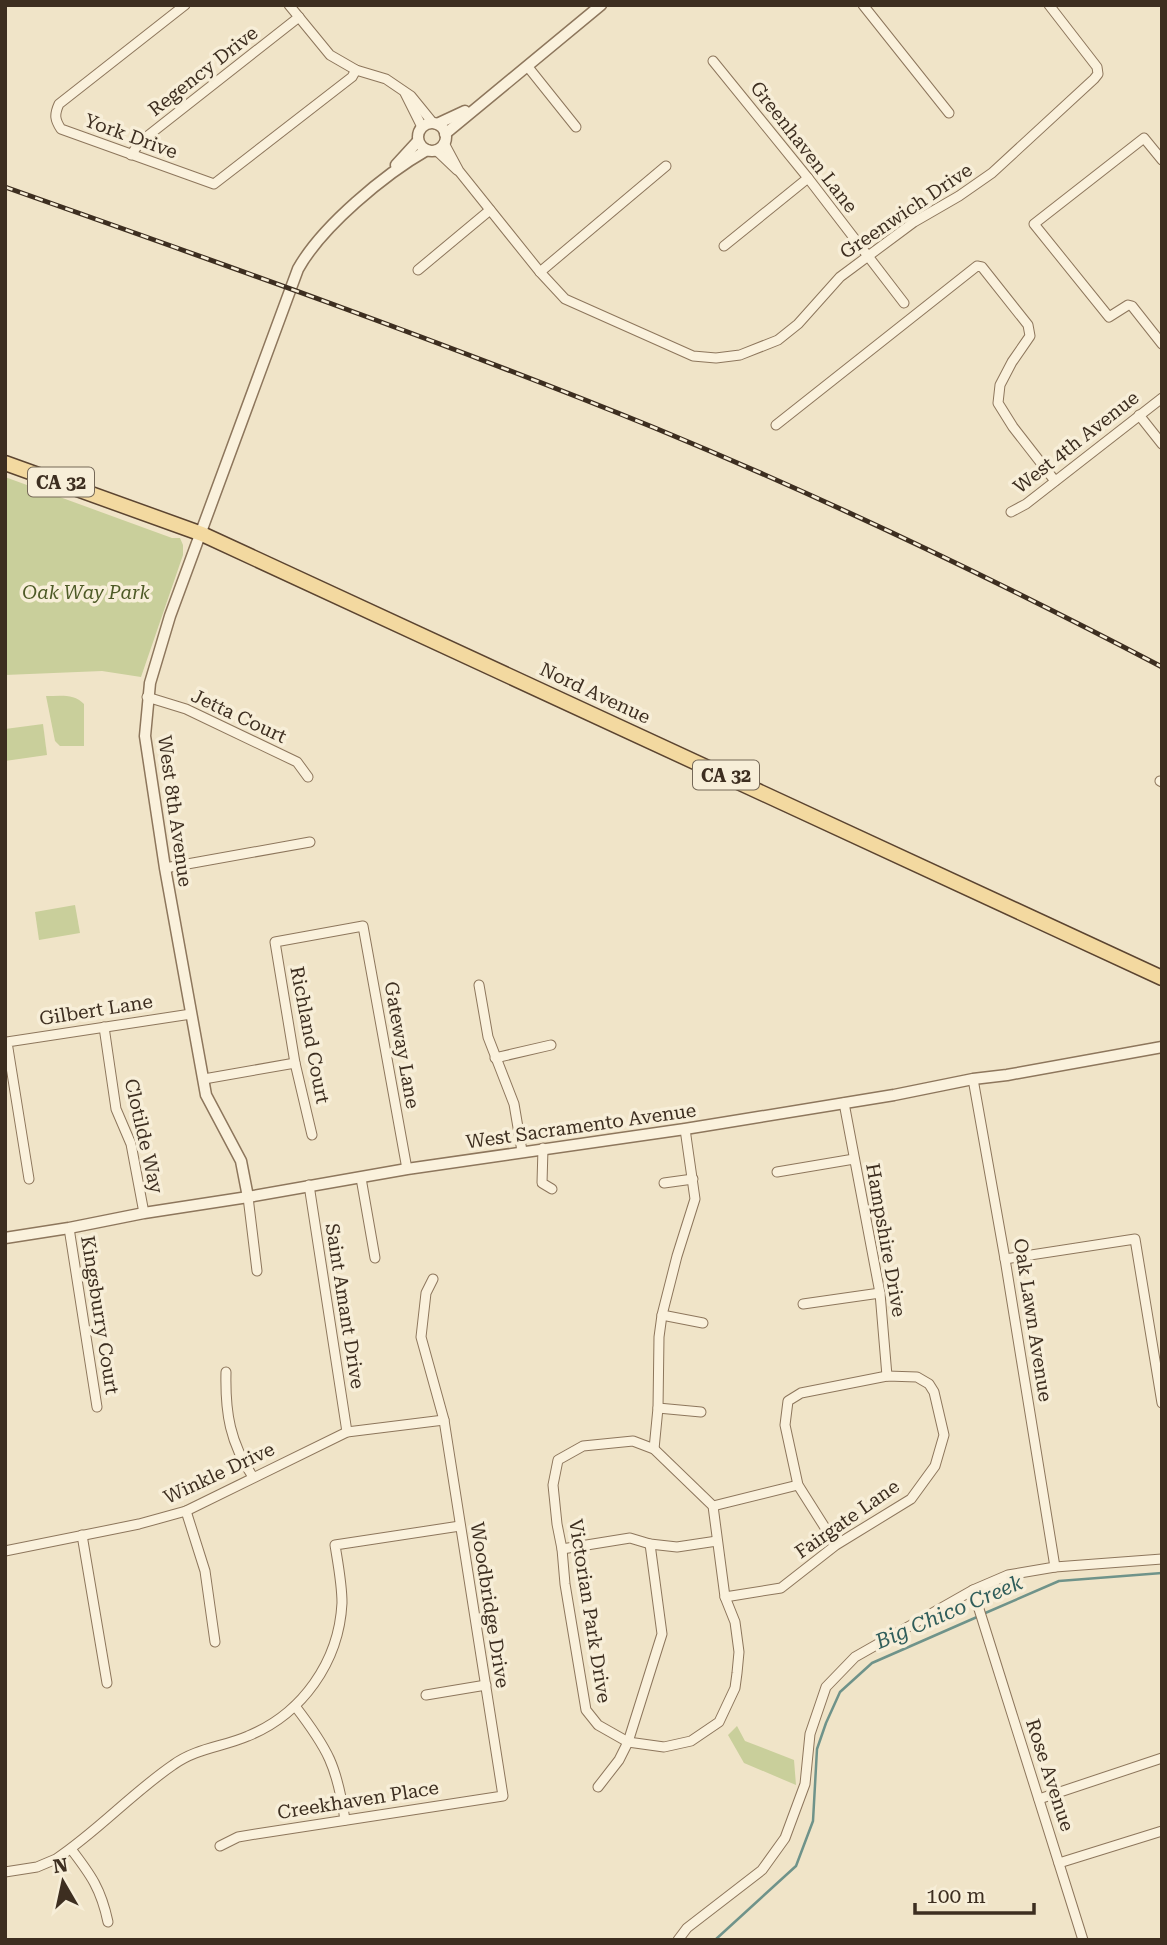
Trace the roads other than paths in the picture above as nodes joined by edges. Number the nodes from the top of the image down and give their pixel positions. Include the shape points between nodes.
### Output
1 (185, 5) edge
2 (289, 5) edge
3 (601, 5) edge
4 (863, 5) edge
5 (1049, 5) edge
6 (299, 17) junction
7 (713, 61) dead end
8 (528, 68) junction
9 (356, 70) junction
10 (949, 113) dead end
11 (576, 127) dead end
12 (435, 136) junction
13 (131, 155) junction
14 (1162, 160) edge
15 (666, 166) dead end
16 (808, 178) junction
17 (381, 183) junction
18 (490, 210) junction
19 (724, 246) dead end
20 (867, 256) junction
21 (418, 270) dead end
22 (540, 272) junction
23 (904, 303) dead end
24 (1162, 344) edge
25 (1162, 398) edge
26 (1139, 415) junction
27 (776, 425) dead end
28 (1162, 444) edge
29 (5, 463) edge
30 (1055, 481) junction
31 (1011, 512) dead end
32 (201, 534) junction
33 (147, 697) junction
34 (308, 777) dead end
35 (310, 842) dead end
36 (165, 868) junction
37 (275, 942) joint
38 (1162, 978) edge
39 (479, 985) dead end
40 (191, 1014) junction
41 (104, 1027) junction
42 (7, 1042) edge
43 (551, 1045) dead end
44 (1162, 1047) edge
45 (495, 1058) junction
46 (295, 1063) junction
47 (204, 1079) junction
48 (973, 1079) junction
49 (844, 1103) junction
50 (685, 1129) junction
51 (312, 1135) dead end
52 (543, 1148) junction
53 (522, 1151) junction
54 (854, 1159) junction
55 (407, 1169) junction
56 (777, 1172) dead end
57 (361, 1178) junction
58 (29, 1179) dead end
59 (693, 1179) junction
60 (664, 1183) dead end
61 (309, 1185) junction
62 (552, 1189) dead end
63 (248, 1197) junction
64 (144, 1213) junction
65 (69, 1228) junction
66 (5, 1238) edge
67 (374, 1258) dead end
68 (1006, 1259) junction
69 (257, 1271) dead end
70 (433, 1279) dead end
71 (880, 1293) junction
72 (803, 1304) dead end
73 (663, 1315) junction
74 (704, 1324) dead end
75 (226, 1372) dead end
76 (887, 1376) junction
77 (1162, 1403) edge
78 (97, 1407) dead end
79 (658, 1408) junction
80 (701, 1412) dead end
81 (444, 1420) junction
82 (347, 1432) junction
83 (654, 1449) junction
84 (253, 1477) junction
85 (798, 1485) junction
86 (713, 1506) junction
87 (186, 1511) junction
88 (460, 1526) junction
89 (82, 1535) junction
90 (717, 1541) junction
91 (650, 1544) junction
92 (836, 1545) junction
93 (562, 1549) junction
94 (5, 1551) edge
95 (1162, 1559) edge
96 (1055, 1567) junction
97 (973, 1590) junction
98 (726, 1597) junction
99 (215, 1642) dead end
100 (107, 1682) dead end
101 (486, 1685) junction
102 (426, 1695) dead end
103 (295, 1706) junction
104 (628, 1742) junction
105 (1162, 1758) edge
106 (598, 1787) dead end
107 (503, 1796) joint
108 (1040, 1799) junction
109 (345, 1820) junction
110 (1162, 1831) edge
111 (220, 1846) dead end
112 (71, 1849) junction
113 (1059, 1863) junction
114 (5, 1872) edge
115 (108, 1922) dead end
116 (678, 1940) edge
117 (1083, 1940) edge

1 - 13 street, York Drive via 59,104 55,112 61,130
2 - 6 street, Greenwich Drive
3 - 8 street, West 8th Avenue
4 - 10 street
5 - 20 street, Greenwich Drive via 1098,74 992,173
6 - 9 street, Greenwich Drive via 330,55
6 - 13 street, Regency Drive via 140,142
7 - 16 street, Greenhaven Lane
8 - 11 street
8 - 12 street, West 8th Avenue
9 - 12 street, Greenwich Drive via 386,79 404,92
9 - 13 street, York Drive via 215,184
12 - 17 street, West 8th Avenue
12 - 17 street, West 8th Avenue via 418,141
12 - 18 street, Greenwich Drive via 449,164
14 - 24 street via 1144,138 1034,224 1109,317 1132,306
15 - 22 street
16 - 19 street
16 - 20 street, Greenhaven Lane
17 - 32 street, West 8th Avenue via 325,231 298,269
18 - 21 street
18 - 22 street, Greenwich Drive
20 - 22 street, Greenwich Drive via 778,340 740,355 716,358 693,356 616,324 565,299
20 - 23 street, Greenhaven Lane
25 - 26 street, West 4th Avenue
26 - 28 street
26 - 30 street, West 4th Avenue
27 - 30 street via 977,266 982,267 1028,325 1030,336 1000,386 998,403
29 - 32 main road, Nord Avenue / CA 32
30 - 31 street, West 4th Avenue
32 - 33 street, West 8th Avenue via 170,616
32 - 38 main road, Nord Avenue / CA 32
33 - 34 street, Jetta Court via 186,709 297,762
33 - 36 street, West 8th Avenue via 145,736
35 - 36 street
36 - 40 street, West 8th Avenue
37 - 46 street, Richland Court
37 - 55 street, Gateway Lane via 363,926
39 - 45 street
40 - 41 street, Gilbert Lane
40 - 47 street, West 8th Avenue
41 - 42 street, Gilbert Lane
41 - 64 street, Clotilde Way via 116,1109 131,1144
42 - 58 street
43 - 45 street
44 - 48 street, West Sacramento Avenue
45 - 53 street via 514,1104
46 - 47 street
46 - 51 street, Richland Court
47 - 63 street, West 8th Avenue via 206,1094 241,1161
48 - 49 street, West Sacramento Avenue
48 - 68 street, Oak Lawn Avenue
49 - 50 street, West Sacramento Avenue
49 - 54 street, Hampshire Drive
50 - 52 street, West Sacramento Avenue
50 - 59 street
52 - 53 street, West Sacramento Avenue
52 - 62 street via 542,1183
53 - 55 street, West Sacramento Avenue
54 - 56 street
54 - 71 street, Hampshire Drive
55 - 57 street, West Sacramento Avenue
57 - 61 street, West Sacramento Avenue
57 - 67 street
59 - 60 street
59 - 73 street via 695,1199
61 - 63 street, West Sacramento Avenue
61 - 82 street, Saint Amant Drive
63 - 64 street, West Sacramento Avenue
63 - 69 street
64 - 65 street, West Sacramento Avenue
65 - 66 street, West Sacramento Avenue
65 - 78 street, Kingsburry Court
68 - 77 street via 1135,1239
68 - 96 street, Oak Lawn Avenue
70 - 81 street, Woodbridge Drive via 426,1293 421,1337
71 - 72 street
71 - 76 street, Hampshire Drive
73 - 74 street
73 - 79 street
75 - 84 street via 230,1432
76 - 85 street via 801,1393 788,1401 785,1425
76 - 92 street, Fairgate Lane via 917,1377 934,1392 944,1435 935,1466 911,1499
79 - 80 street
79 - 83 street
81 - 82 street, Winkle Drive
81 - 88 street, Woodbridge Drive
82 - 84 street, Winkle Drive
83 - 86 street
83 - 93 street, Victorian Park Drive via 633,1441 583,1446 558,1460 553,1485
84 - 87 street, Winkle Drive
85 - 86 street
85 - 92 street
86 - 90 street, Victorian Park Drive
87 - 89 street, Winkle Drive
87 - 99 street via 205,1571
88 - 101 street, Woodbridge Drive
88 - 103 street via 335,1545 342,1602 335,1643 317,1680
89 - 94 street, Winkle Drive
89 - 100 street
90 - 91 street via 677,1547
90 - 98 street, Victorian Park Drive
91 - 93 street via 630,1538
91 - 104 street via 662,1633
92 - 98 street, Fairgate Lane via 781,1588
93 - 104 street, Victorian Park Drive via 586,1710 598,1725
95 - 96 street
96 - 97 street via 1008,1575
97 - 108 street, Rose Avenue
97 - 116 street via 855,1657 826,1687 810,1734 805,1784 785,1838 762,1870
98 - 104 street, Victorian Park Drive via 739,1652 735,1688 719,1723 691,1741 664,1747
101 - 102 street
101 - 107 street, Woodbridge Drive
103 - 109 street via 333,1763
103 - 112 street via 254,1734 206,1748 173,1765
104 - 106 street
105 - 108 street
107 - 109 street, Creekhaven Place
108 - 113 street, Rose Avenue
109 - 111 street, Creekhaven Place via 238,1837
110 - 113 street
112 - 114 street via 37,1867
112 - 115 street via 99,1889
113 - 117 street, Rose Avenue

